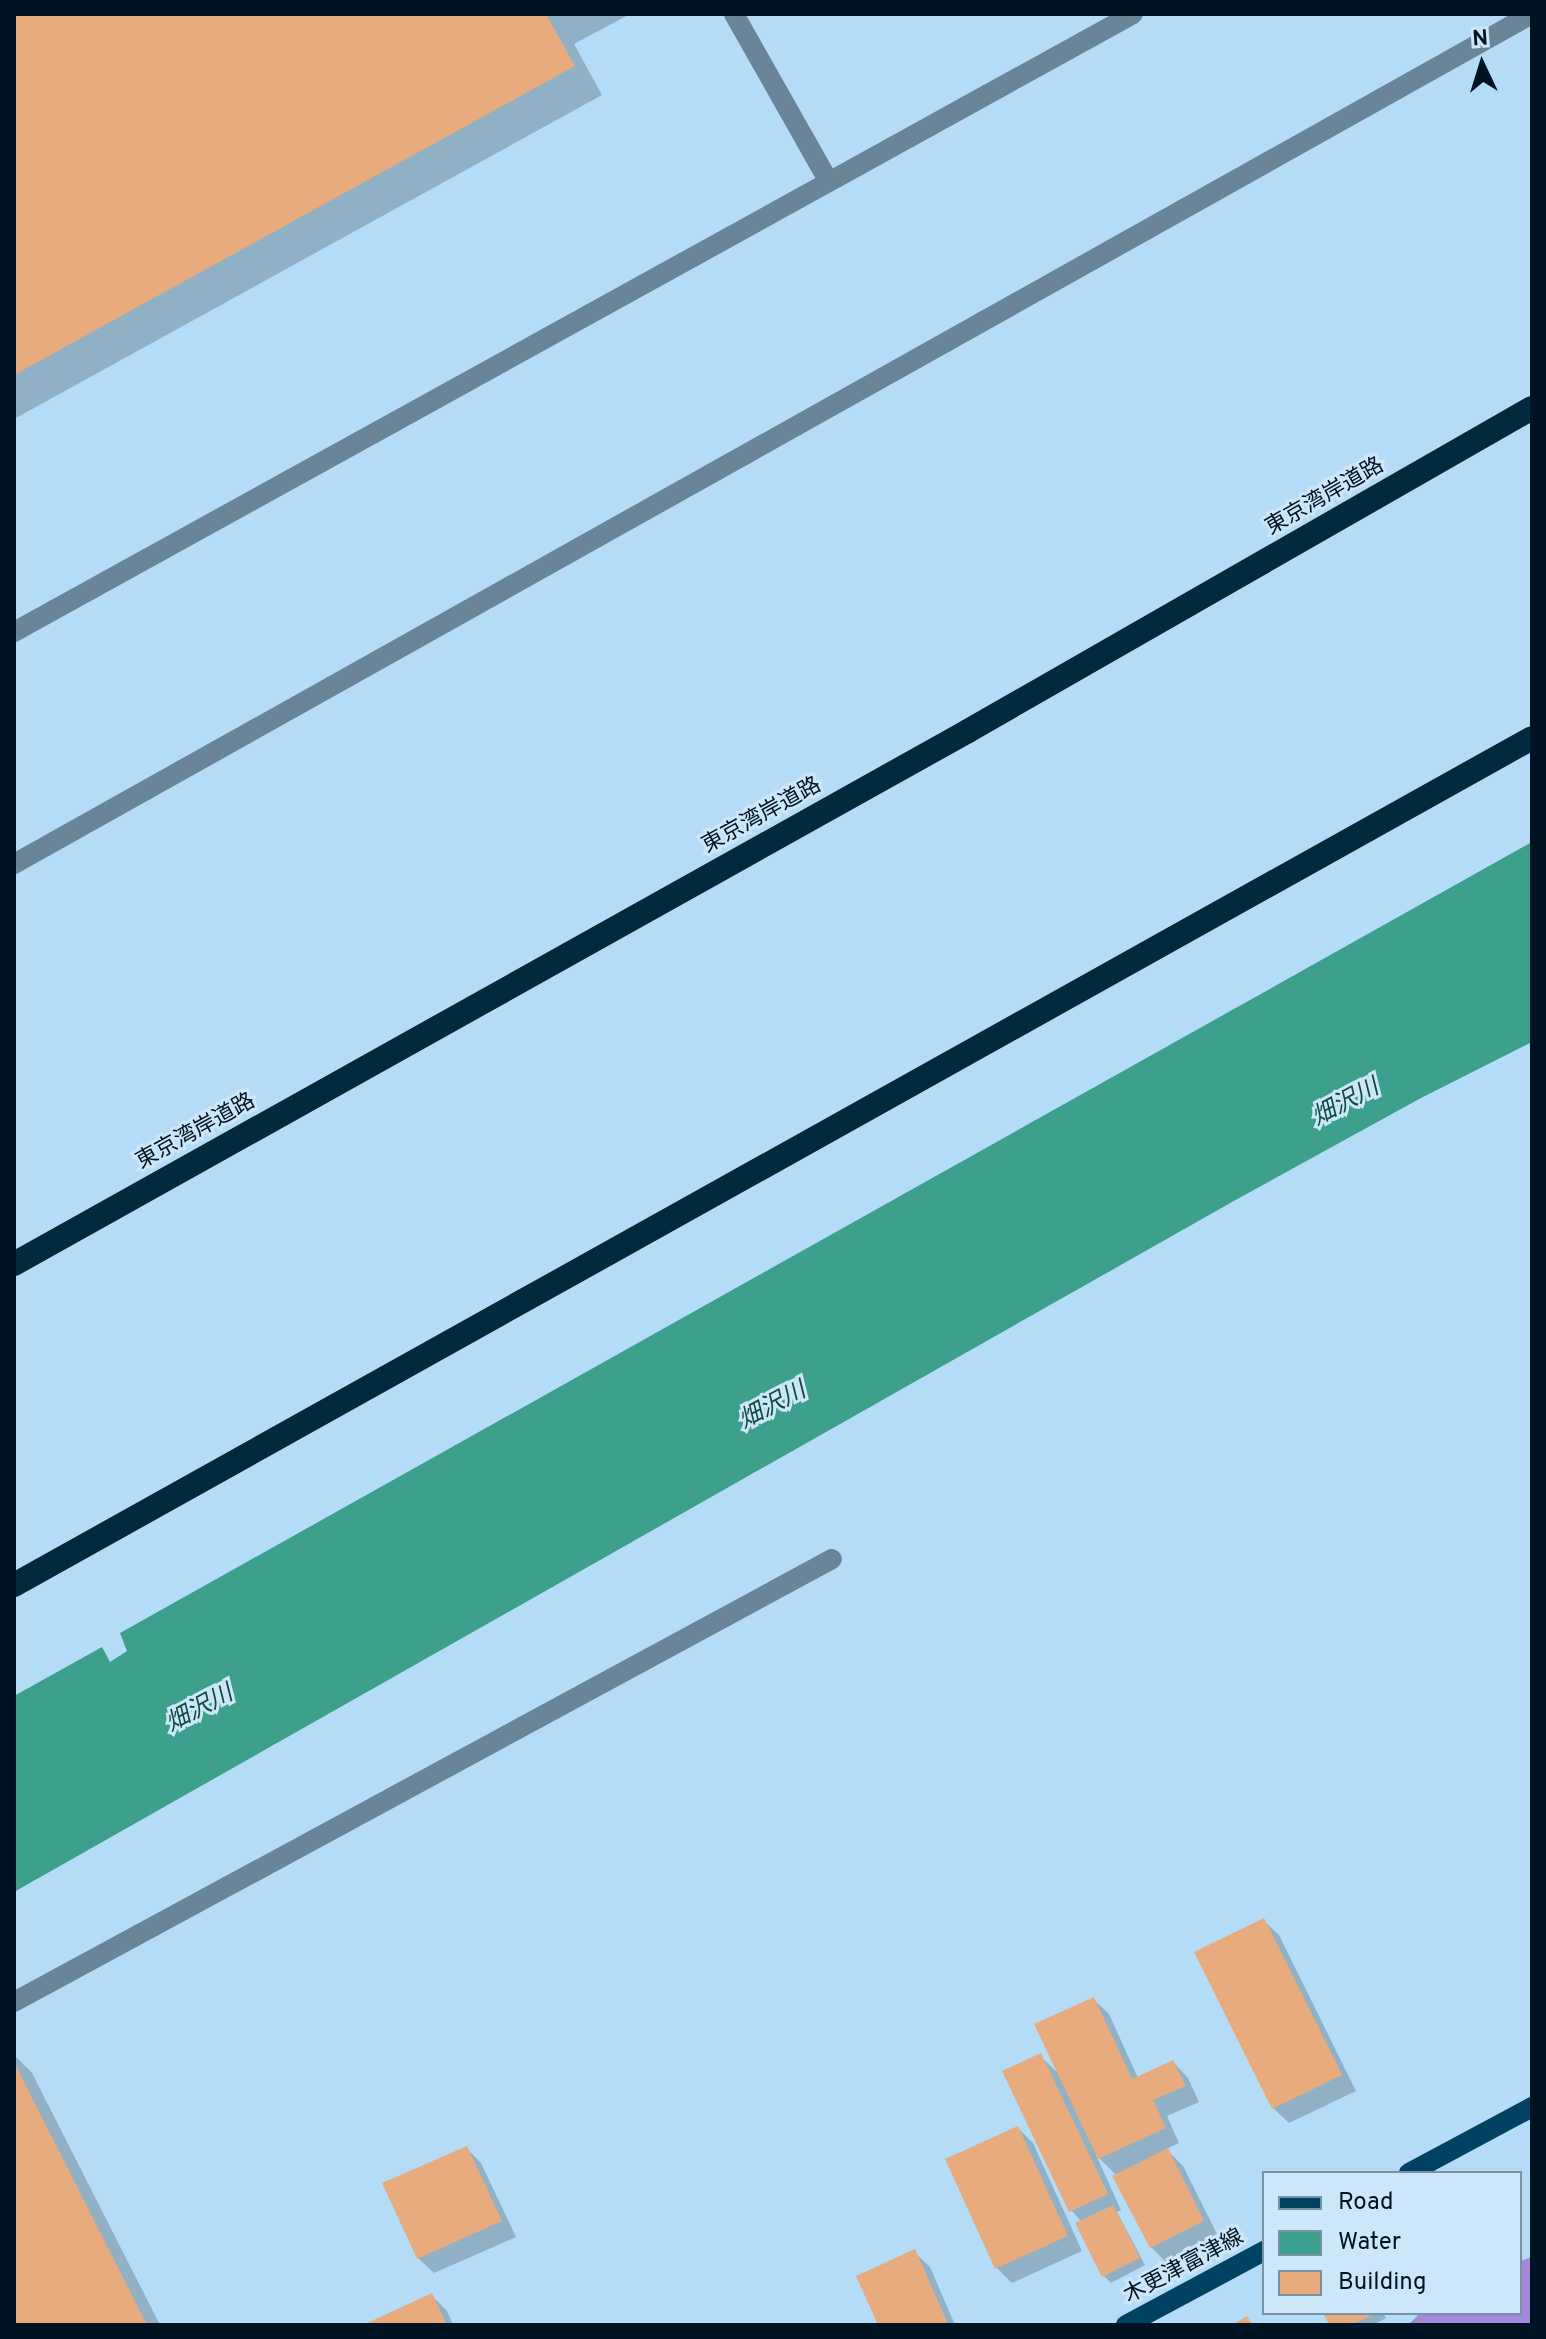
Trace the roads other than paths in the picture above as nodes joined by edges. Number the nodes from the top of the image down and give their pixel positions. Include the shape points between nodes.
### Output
1 (734, 14) edge
2 (1133, 14) edge
3 (1532, 14) edge
4 (828, 180) junction
5 (1532, 408) edge
6 (14, 632) edge
7 (1532, 738) edge
8 (14, 864) edge
9 (14, 1264) edge
10 (832, 1559) dead end
11 (14, 1585) edge
12 (14, 2002) edge
13 (1532, 2107) edge
14 (1413, 2171) edge
15 (1262, 2252) edge
16 (1126, 2325) edge

1 - 4 street
2 - 4 street
3 - 8 street
4 - 6 street
5 - 9 highway, 東京湾岸道路 via 954,739
7 - 11 highway
10 - 12 street
13 - 14 main road
15 - 16 main road, 木更津富津線

